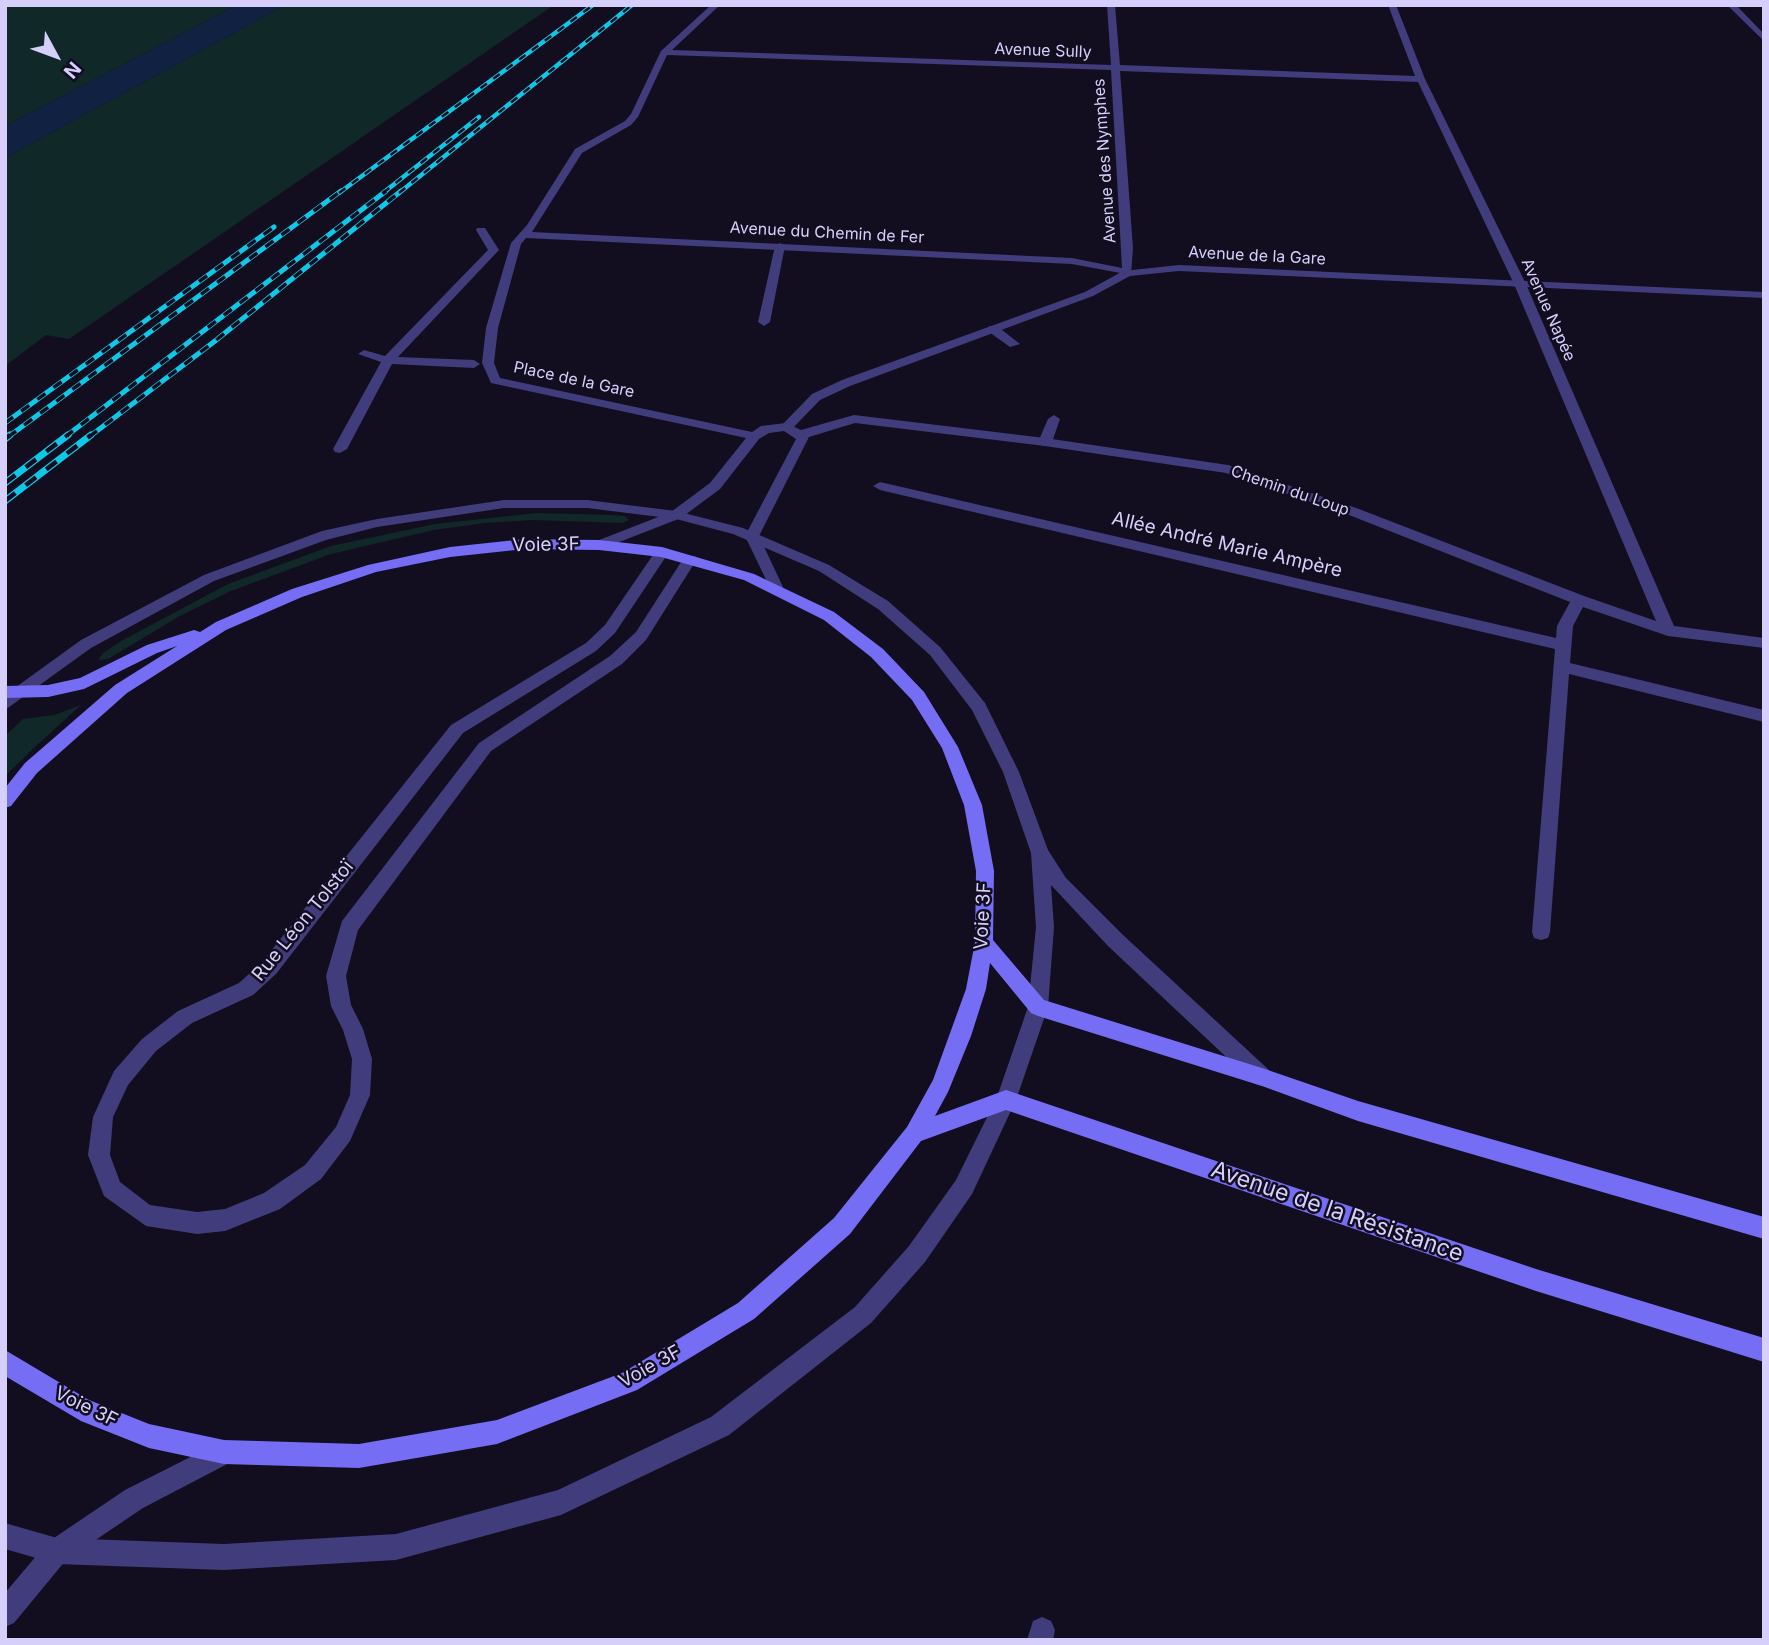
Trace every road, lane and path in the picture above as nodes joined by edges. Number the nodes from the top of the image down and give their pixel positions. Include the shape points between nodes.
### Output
1 (716, 5) edge
2 (1111, 5) edge
3 (1391, 5) edge
4 (1731, 5) edge
5 (1764, 39) edge
6 (664, 53) junction
7 (1114, 68) junction
8 (1421, 79) junction
9 (481, 230) dead end
10 (523, 235) junction
11 (779, 246) junction
12 (1127, 273) junction
13 (1520, 284) junction
14 (1764, 295) edge
15 (764, 322) dead end
16 (993, 329) junction
17 (1014, 344) dead end
18 (364, 354) dead end
19 (388, 359) junction
20 (474, 364) dead end
21 (1054, 419) dead end
22 (786, 428) junction
23 (800, 435) junction
24 (754, 436) junction
25 (1045, 442) junction
26 (340, 449) dead end
27 (880, 486) dead end
28 (676, 515) junction
29 (752, 536) junction
30 (599, 545) junction
31 (662, 552) junction
32 (690, 558) junction
33 (776, 587) junction
34 (1579, 600) junction
35 (221, 626) junction
36 (1668, 631) junction
37 (1764, 643) edge
38 (1563, 645) junction
39 (1561, 666) junction
40 (9, 696) edge
41 (1764, 716) edge
42 (5, 801) edge
43 (1040, 853) junction
44 (1541, 932) dead end
45 (984, 942) junction
46 (1038, 1007) junction
47 (1262, 1077) junction
48 (1006, 1100) junction
49 (914, 1134) junction
50 (1764, 1228) edge
51 (1764, 1350) edge
52 (5, 1362) edge
53 (224, 1452) junction
54 (5, 1536) edge
55 (57, 1551) junction
56 (5, 1614) edge

1 - 6 street
2 - 7 street, Avenue des Nymphes
3 - 8 street, Avenue Napée
4 - 5 street
6 - 7 street, Avenue Sully
6 - 10 street via 635,115 578,151
7 - 8 street, Avenue Sully
7 - 12 street, Avenue des Nymphes
8 - 13 street, Avenue Napée
9 - 19 street via 500,250
10 - 11 street, Avenue du Chemin de Fer
10 - 24 street, Place de la Gare via 516,243 492,328 488,363 495,380
11 - 12 street, Avenue du Chemin de Fer via 1072,261
11 - 15 street
12 - 13 street, Avenue de la Gare via 1179,268
12 - 16 street, Avenue de la Gare via 1089,293
13 - 14 street, Avenue de la Gare
13 - 36 street, Avenue Napée
16 - 17 street
16 - 22 street, Avenue de la Gare via 816,397
18 - 19 street
19 - 20 street
19 - 26 street
21 - 25 street
22 - 23 street
22 - 24 street, Place de la Gare via 766,429
23 - 25 street, Chemin du Loup via 854,419
23 - 29 street via 803,438
24 - 28 street via 715,486
25 - 34 street, Chemin du Loup via 1228,469
27 - 38 street, Allée André Marie Ampère
28 - 29 street
28 - 30 street
28 - 40 street via 587,504 504,503 322,536 209,578 138,614
29 - 33 street
29 - 43 street via 824,568 883,605 935,651 978,707 1011,772
30 - 31 main road, Voie 3F
30 - 35 main road, Voie 3F via 526,544 450,552 373,568 297,593
31 - 32 main road, Voie 3F
31 - 32 street, Rue Léon Tolstoï via 610,629 591,647 457,729 269,968 246,989 185,1017 149,1045 128,1069 103,1117 99,1155 112,1189 146,1215 197,1223 225,1220 272,1201 313,1172 343,1134 360,1095 362,1059 341,1006 336,976 349,927 485,747 616,660 641,636
32 - 33 main road, Voie 3F
33 - 45 main road, Voie 3F via 829,617 877,653 918,696 950,747 973,806 985,871
34 - 36 street, Chemin du Loup
34 - 38 street via 1565,626
35 - 40 main road via 152,649 84,683
35 - 42 main road, Voie 3F via 121,690 31,768
36 - 37 street, Chemin du Loup
38 - 39 street
39 - 41 street
39 - 44 street
43 - 46 street via 1045,927
43 - 47 street via 1060,883 1115,940
45 - 46 main road
45 - 49 main road, Voie 3F via 961,1036
46 - 47 main road
46 - 48 street
47 - 50 main road via 1359,1111
48 - 49 main road
48 - 51 main road, Avenue de la Résistance via 1536,1280
48 - 55 street via 964,1187 917,1254 863,1315 720,1426 561,1502 396,1547 224,1557
49 - 53 main road, Voie 3F via 842,1226 746,1311 629,1382 497,1432 359,1456
52 - 53 main road, Voie 3F via 81,1409 149,1436
53 - 55 street via 134,1499
54 - 55 street
55 - 56 street

